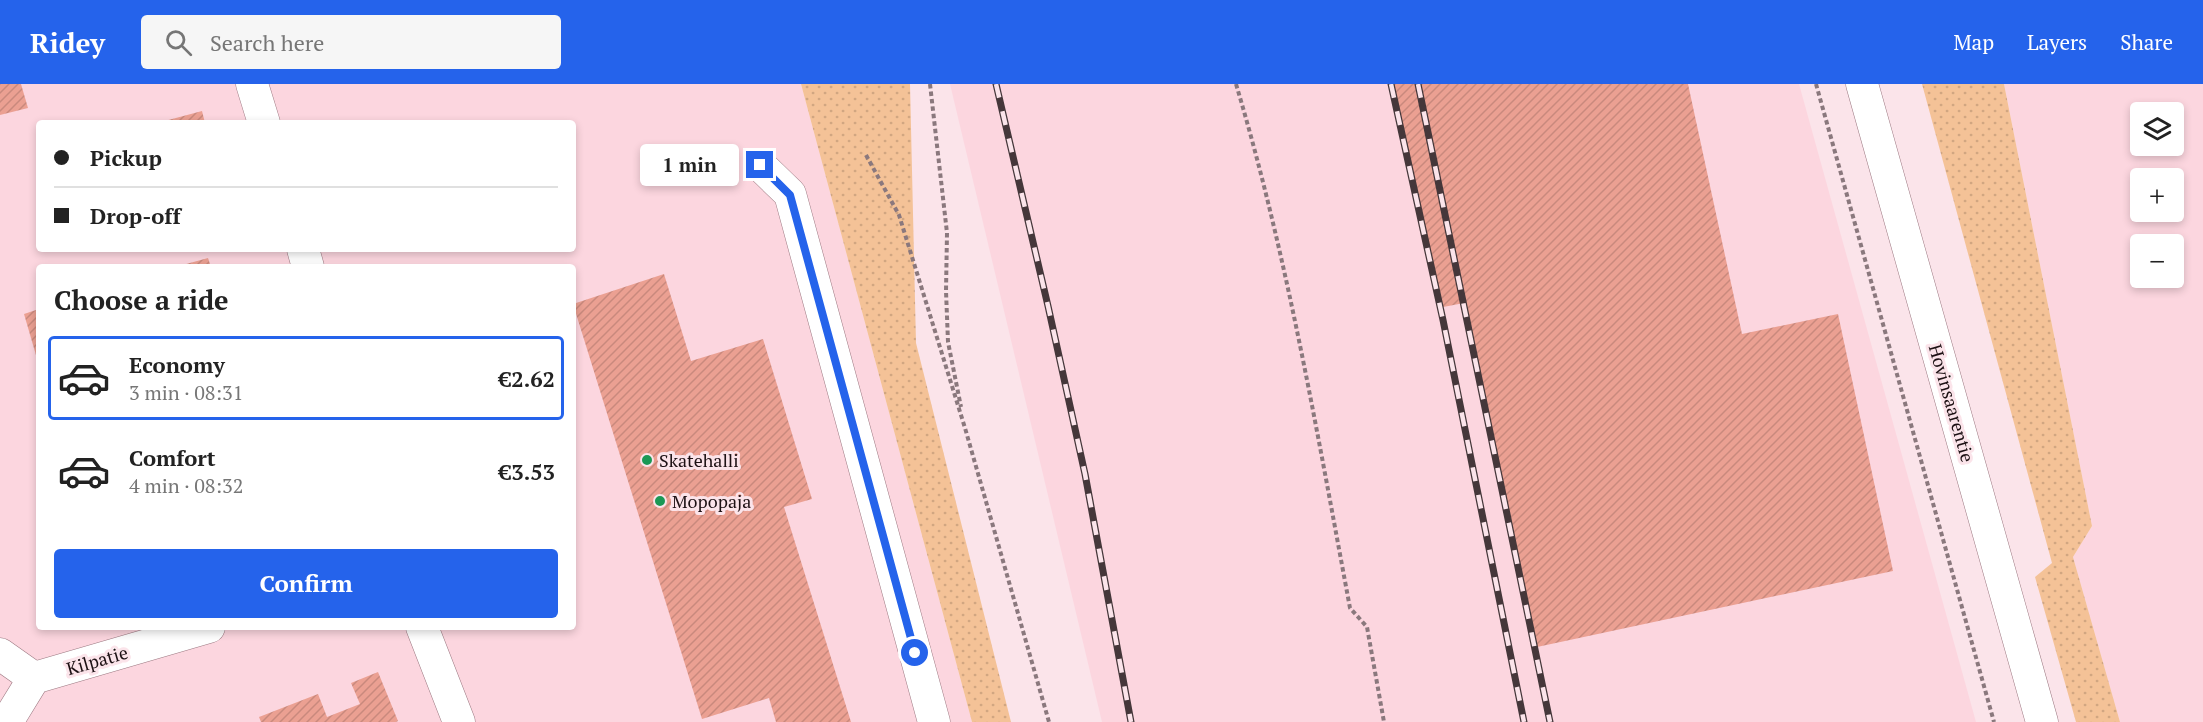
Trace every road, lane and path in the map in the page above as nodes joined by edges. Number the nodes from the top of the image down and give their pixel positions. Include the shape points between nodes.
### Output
1 (252, 84) edge
2 (930, 84) edge
3 (1236, 84) edge
4 (1816, 84) edge
5 (1862, 84) edge
6 (263, 120) edge
7 (866, 155) dead end
8 (760, 165) dead end
9 (965, 428) junction
10 (199, 630) edge
11 (423, 630) edge
12 (0, 654) edge
13 (34, 678) junction
14 (7, 722) edge
15 (459, 722) edge
16 (934, 722) edge
17 (1049, 722) edge
18 (1384, 722) edge
19 (1995, 722) edge
20 (2042, 722) edge

1 - 6 street
2 - 9 path via 947,232 948,342
3 - 18 path via 1260,163 1286,279 1350,608 1367,627
4 - 19 path
5 - 20 street, Hovinsaarentie
7 - 9 path via 900,215
8 - 16 street via 790,195
9 - 17 path
10 - 13 street, Kilpatie
11 - 15 street
12 - 13 street
13 - 14 street

